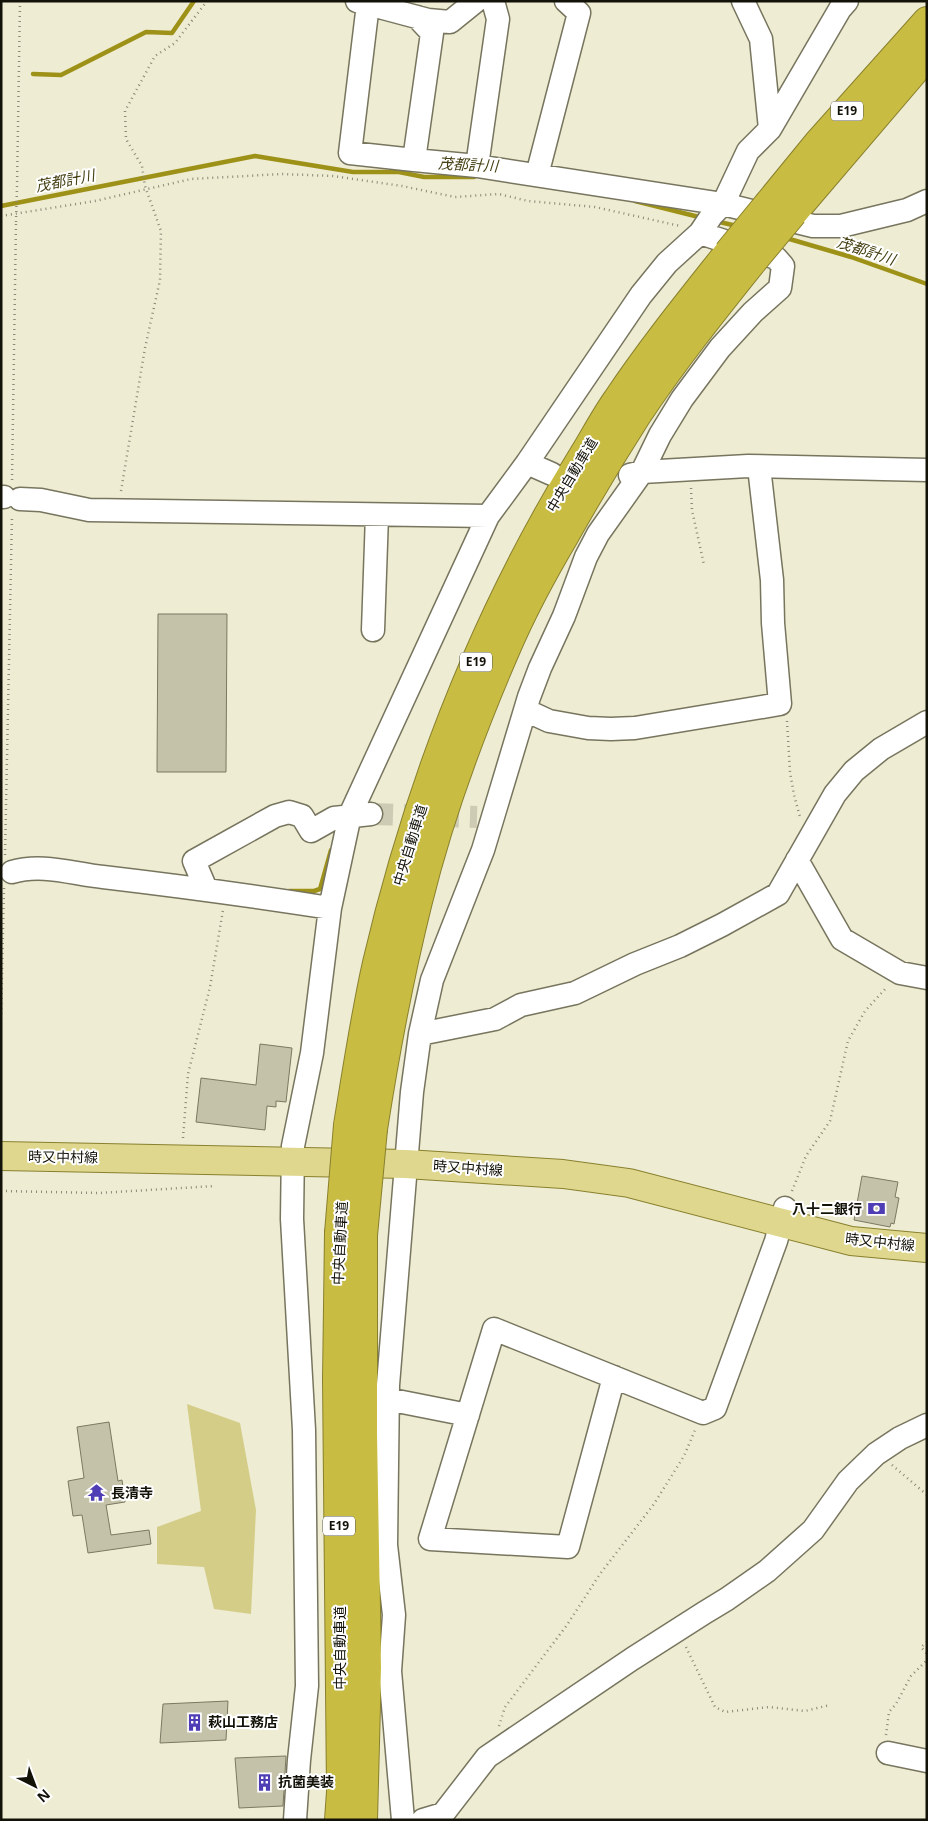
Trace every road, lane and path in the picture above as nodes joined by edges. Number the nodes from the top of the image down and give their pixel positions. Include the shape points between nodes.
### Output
1 (20, 1) edge
2 (207, 1) edge
3 (476, 1) edge
4 (493, 1) edge
5 (566, 1) edge
6 (743, 1) edge
7 (846, 1) edge
8 (363, 3) edge
9 (417, 18) junction
10 (927, 22) edge
11 (927, 56) edge
12 (770, 129) junction
13 (414, 160) junction
14 (477, 166) junction
15 (537, 175) junction
16 (146, 188) junction
17 (927, 201) edge
18 (781, 208) junction
19 (1, 216) edge
20 (710, 220) junction
21 (527, 463) junction
22 (759, 467) junction
23 (689, 469) junction
24 (927, 470) edge
25 (642, 472) junction
26 (552, 474) dead end
27 (620, 478) dead end
28 (10, 499) edge
29 (122, 510) junction
30 (377, 515) junction
31 (488, 516) junction
32 (704, 565) dead end
33 (373, 630) dead end
34 (780, 704) junction
35 (524, 714) junction
36 (927, 722) edge
37 (361, 814) junction
38 (809, 838) junction
39 (797, 860) junction
40 (7, 871) junction
41 (216, 890) junction
42 (330, 908) junction
43 (900, 972) junction
44 (927, 978) edge
45 (1, 1019) edge
46 (420, 1034) junction
47 (182, 1146) dead end
48 (1, 1156) edge
49 (292, 1161) junction
50 (406, 1164) junction
51 (215, 1186) dead end
52 (1, 1191) edge
53 (783, 1216) junction
54 (351, 1234) junction
55 (927, 1248) edge
56 (614, 1377) junction
57 (388, 1399) junction
58 (703, 1413) junction
59 (468, 1415) junction
60 (927, 1425) edge
61 (876, 1454) junction
62 (927, 1495) edge
63 (677, 1630) junction
64 (927, 1642) edge
65 (927, 1654) edge
66 (927, 1660) edge
67 (830, 1704) dead end
68 (888, 1753) joint
69 (487, 1758) junction
70 (927, 1761) edge
71 (295, 1820) edge
72 (339, 1820) edge
73 (363, 1820) edge
74 (403, 1820) edge
75 (423, 1820) edge

1 - 28 path, bridge
2 - 16 path via 176,43 154,56 125,111 126,139 142,166
3 - 9 street via 450,22
4 - 14 street via 498,19
5 - 15 street via 580,12
6 - 12 street via 761,39
7 - 12 street
8 - 9 street
8 - 13 street via 350,153
9 - 13 street via 432,33
10 - 18 highway, 中央自動車道 / E19 via 818,143
11 - 18 highway, 中央自動車道 / E19
12 - 20 street via 748,151
13 - 14 street
14 - 15 street
15 - 20 street
16 - 19 path
16 - 20 path via 192,179 282,174 333,176 456,197 499,194 674,224
16 - 29 path via 161,231 160,280 120,498
17 - 20 street via 907,210 841,226
18 - 54 highway, 中央自動車道 / E19, bridge via 741,257 675,320 616,401 532,544 484,639 420,813 377,964
20 - 21 street via 667,263 641,295
20 - 25 street via 776,258 783,266 780,288 720,348 660,435
21 - 26 street
21 - 31 street
22 - 23 street
22 - 24 street
22 - 34 street via 772,580
23 - 25 street
23 - 32 path via 692,510
25 - 27 street
25 - 35 street via 598,534 586,557
28 - 29 street via 41,500 89,510
28 - 40 path
29 - 30 street
30 - 31 street
30 - 33 street
31 - 37 street
34 - 35 street via 636,728 611,729 588,728
34 - 38 path via 789,724 794,795
35 - 46 street via 485,818 483,850 432,980
36 - 38 street via 881,749 854,771 835,794
37 - 41 street via 334,818 310,830 302,816 290,812 275,816 194,861
37 - 42 street
38 - 39 street
39 - 43 street via 842,939
39 - 46 street via 778,894 680,946 575,993 521,1005 495,1019
40 - 41 street via 53,869
40 - 45 path
41 - 42 street
41 - 47 path via 210,987 188,1074
42 - 49 street via 312,1053
43 - 44 street
43 - 53 path via 865,1011 848,1041 830,1121 806,1156
46 - 50 street
48 - 49 main road, 時又中村線
49 - 50 main road, 時又中村線
49 - 71 street via 292,1219 304,1430 307,1686
50 - 53 main road, 時又中村線 via 563,1174 629,1183
50 - 57 street
51 - 52 path via 99,1193
53 - 55 main road, 時又中村線 via 851,1241
53 - 58 street via 715,1408
54 - 72 highway, 中央自動車道 / E19 via 336,1380
54 - 73 highway, 中央自動車道 / E19 via 363,1434 367,1668
56 - 58 street
56 - 59 street via 494,1329
56 - 59 street via 568,1547 430,1539
57 - 59 street
57 - 74 street via 386,1545 394,1614 390,1671
58 - 69 path via 684,1456 654,1504 505,1707
60 - 61 street
61 - 62 path
61 - 63 street via 848,1481 812,1530 767,1572
63 - 67 path via 715,1707 725,1712 769,1707 805,1711
63 - 69 street
64 - 65 path via 921,1647
66 - 68 path via 911,1676 889,1712
68 - 70 street
69 - 75 street via 444,1814

